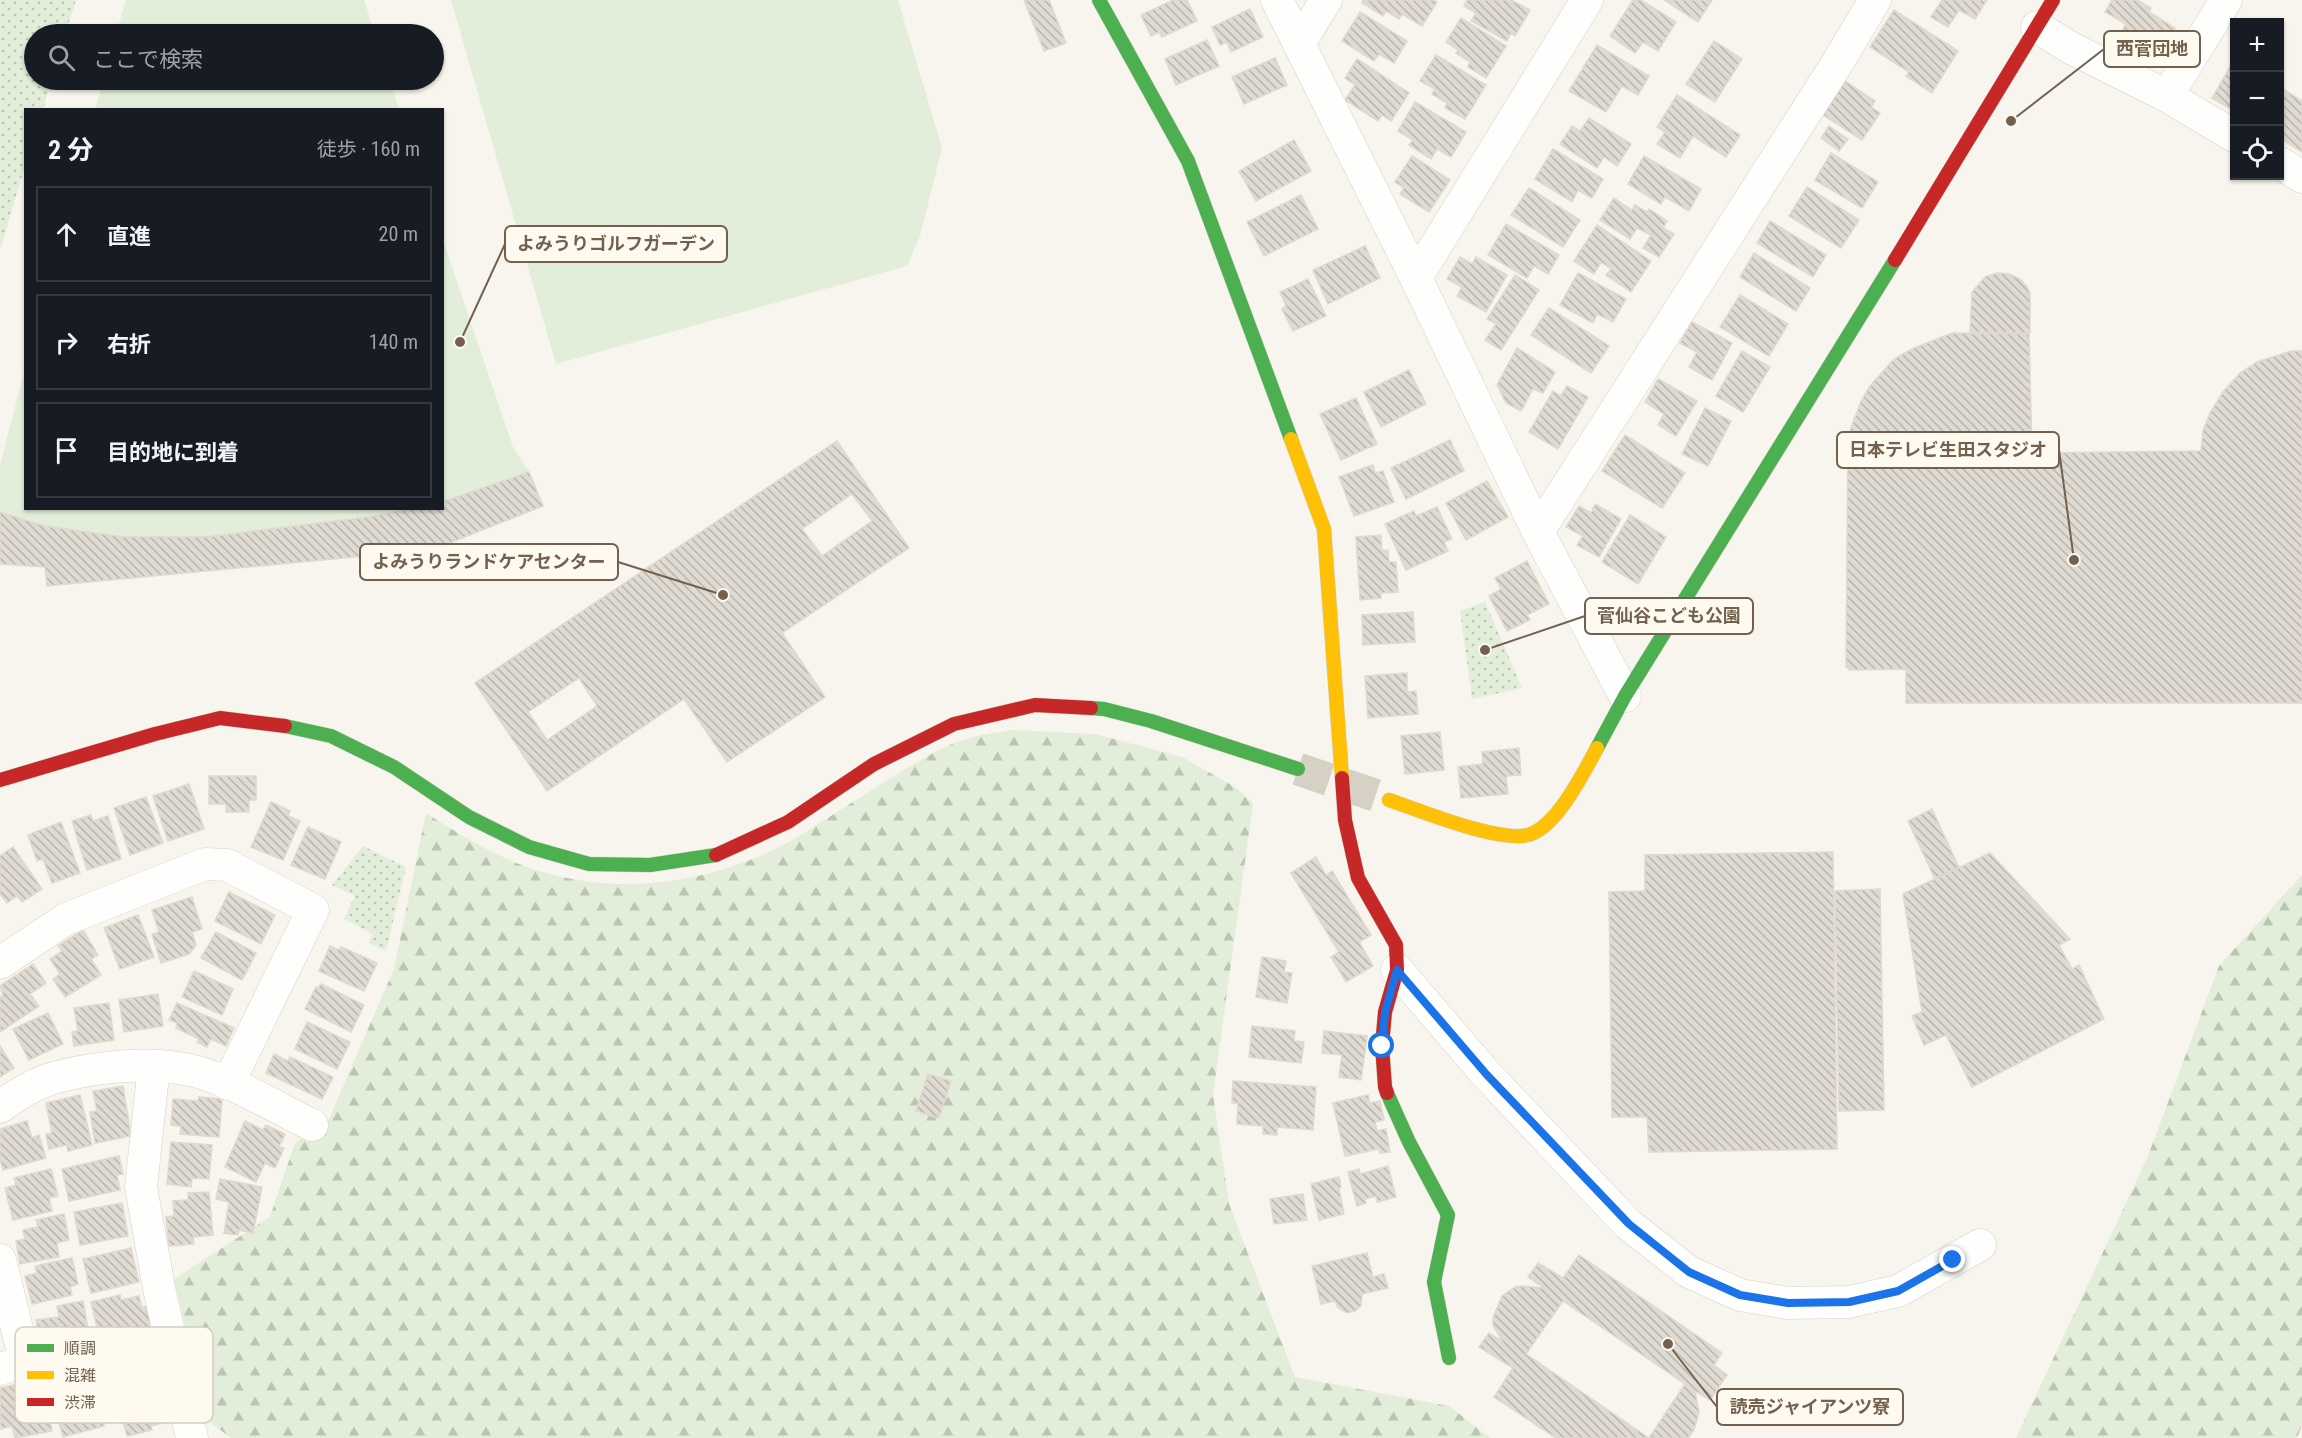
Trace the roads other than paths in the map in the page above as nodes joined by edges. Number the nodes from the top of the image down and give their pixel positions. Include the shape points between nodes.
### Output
1 (1100, 0) edge
2 (1277, 0) edge
3 (1326, 0) edge
4 (1587, 0) edge
5 (1875, 0) edge
6 (2053, 0) edge
7 (2226, 0) edge
8 (2037, 27) junction
9 (1299, 44) junction
10 (2167, 96) junction
11 (2230, 133) edge
12 (2284, 166) edge
13 (2302, 177) edge
14 (1416, 278) junction
15 (1538, 532) junction
16 (1625, 696) junction
17 (1298, 769) tunnel mouth
18 (0, 780) edge
19 (1389, 800) tunnel mouth
20 (0, 963) edge
21 (1397, 970) junction
22 (154, 1066) junction
23 (228, 1084) junction
24 (0, 1107) edge
25 (312, 1125) dead end
26 (1980, 1245) dead end
27 (0, 1260) edge
28 (17, 1327) edge
29 (168, 1327) edge
30 (1449, 1358) dead end
31 (15, 1365) edge
32 (0, 1370) edge
33 (189, 1423) edge
34 (192, 1438) edge

1 - 21 street via 1188,161 1324,529 1345,820 1358,878 1396,945
2 - 9 street
3 - 9 street
4 - 14 street
5 - 15 street
6 - 8 street
7 - 10 street
8 - 10 street
8 - 16 street
9 - 14 street
10 - 11 street
12 - 13 street
14 - 15 street
15 - 16 street
16 - 19 street via 1574,788 1551,819 1532,835 1498,835
17 - 18 street via 1104,709 1035,705 954,724 874,764 788,822 716,855 650,865 589,864 529,847 469,817 394,767 331,736 275,724 220,718
20 - 23 street via 66,919 206,864 227,865 313,910
21 - 26 street via 1487,1075 1629,1224 1689,1272 1740,1295 1788,1303 1849,1302 1898,1291
21 - 30 street via 1385,1012 1385,1088 1448,1215 1434,1282
22 - 23 street via 195,1071
22 - 24 street via 55,1077
22 - 29 street via 141,1186
23 - 25 street
27 - 28 street
31 - 32 street
33 - 34 street

